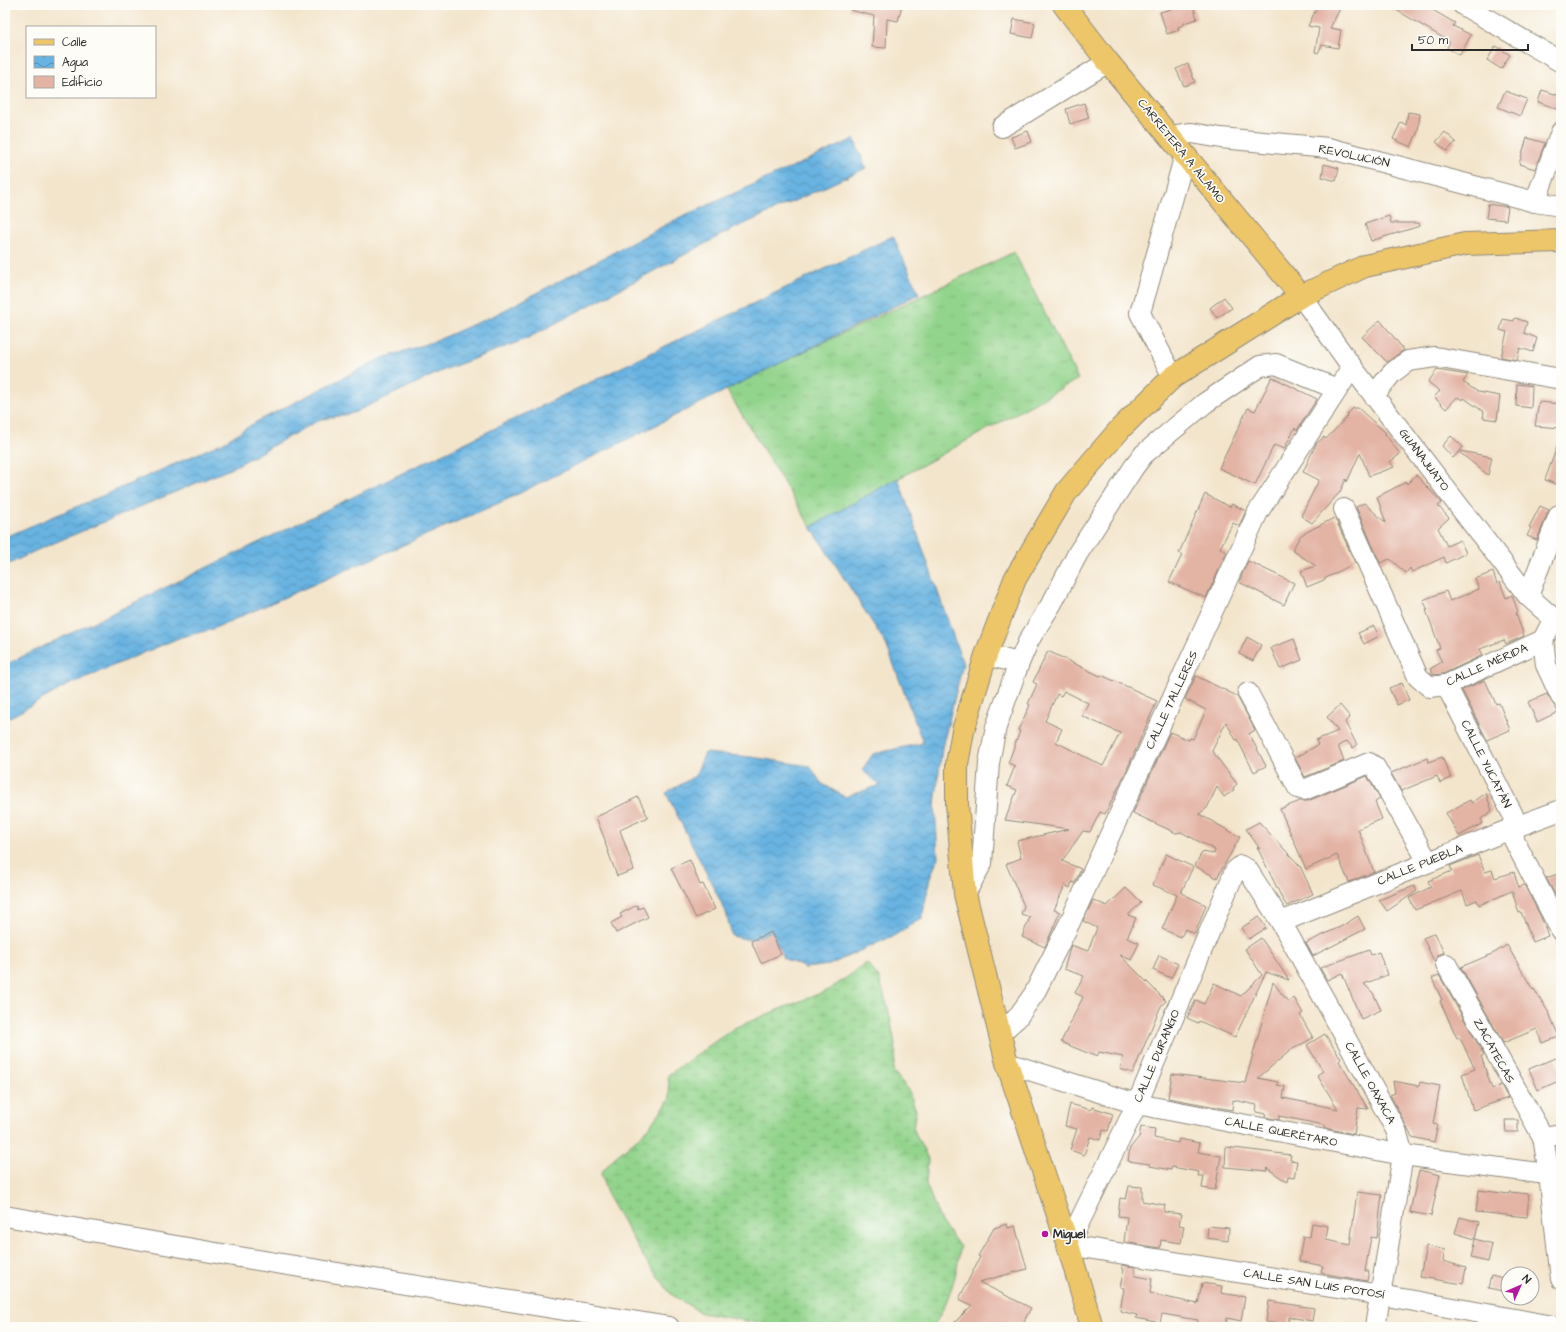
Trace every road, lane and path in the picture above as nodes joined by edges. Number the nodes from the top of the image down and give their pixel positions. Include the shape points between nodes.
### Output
1 (1064, 5) edge
2 (1463, 5) edge
3 (1108, 62) junction
4 (1561, 62) edge
5 (1002, 127) dead end
6 (1561, 132) edge
7 (1169, 136) junction
8 (1185, 155) junction
9 (1535, 202) junction
10 (1561, 206) edge
11 (1561, 241) edge
12 (1301, 296) junction
13 (1352, 367) junction
14 (1173, 377) junction
15 (1561, 379) edge
16 (1337, 389) junction
17 (1374, 395) junction
18 (1344, 509) dead end
19 (1559, 515) dead end
20 (1528, 596) junction
21 (1557, 621) edge
22 (1543, 640) junction
23 (986, 655) junction
24 (1018, 663) junction
25 (1438, 686) junction
26 (1248, 693) dead end
27 (1561, 697) edge
28 (1561, 810) edge
29 (1513, 828) junction
30 (1428, 862) junction
31 (1241, 866) joint
32 (965, 894) junction
33 (1280, 922) junction
34 (1560, 929) edge
35 (1446, 964) dead end
36 (999, 1034) junction
37 (1007, 1063) junction
38 (1137, 1104) junction
39 (1552, 1135) edge
40 (1403, 1155) junction
41 (1555, 1175) edge
42 (5, 1216) edge
43 (1068, 1245) junction
44 (1561, 1280) edge
45 (1381, 1295) junction
46 (669, 1327) edge
47 (1092, 1327) edge
48 (1375, 1327) edge
49 (1559, 1327) edge

1 - 3 main road, CARRETERA A ÁLAMO
2 - 4 street
3 - 5 street
3 - 7 main road, CARRETERA A ÁLAMO
6 - 9 street
7 - 8 main road, CARRETERA A ÁLAMO
7 - 9 street, REVOLUCIÓN via 1192,133 1328,148
8 - 12 main road, CARRETERA A ÁLAMO
8 - 14 street via 1140,313
9 - 10 street, REVOLUCIÓN
11 - 12 main road via 1465,244 1365,266
12 - 13 street, GUANAJUATO
12 - 14 main road
13 - 16 street, CALLE TALLERES
13 - 17 street, GUANAJUATO
14 - 23 main road via 1121,428 1067,491 1015,579
15 - 17 street via 1435,357 1408,361 1392,373
16 - 24 street via 1276,364 1260,366 1205,403 1144,454 1078,553
16 - 36 street, CALLE TALLERES via 1258,512 1038,988 1017,1018
17 - 20 street, GUANAJUATO
18 - 25 street, CALLE YUCATÁN via 1418,677
19 - 20 street
20 - 21 street, GUANAJUATO
21 - 22 street
22 - 25 street, CALLE MÉRIDA
22 - 27 street via 1546,665
23 - 24 street
23 - 32 main road via 963,731 957,764 957,804
24 - 32 street via 996,727 989,763 982,863
25 - 29 street, CALLE YUCATÁN via 1513,815
26 - 30 street via 1298,788 1304,790 1369,763 1375,767
28 - 29 street, CALLE PUEBLA
29 - 30 street, CALLE PUEBLA
29 - 34 street, CALLE YUCATÁN via 1514,840
30 - 33 street, CALLE PUEBLA
31 - 33 street, CALLE OAXACA via 1247,869
31 - 38 street, CALLE DURANGO via 1235,871
32 - 36 main road
33 - 40 street, CALLE OAXACA via 1396,1130
35 - 39 street, ZACATECAS
36 - 37 main road
37 - 38 street, CALLE QUERÉTARO
37 - 43 main road
38 - 40 street, CALLE QUERÉTARO
38 - 43 street, CALLE DURANGO
39 - 41 street, ZACATECAS
40 - 41 street, CALLE QUERÉTARO
40 - 45 street, CALLE OAXACA
41 - 44 street, ZACATECAS
42 - 46 street
43 - 45 street, CALLE SAN LUIS POTOSÍ
43 - 47 main road
45 - 48 street, CALLE OAXACA
45 - 49 street, CALLE SAN LUIS POTOSÍ

